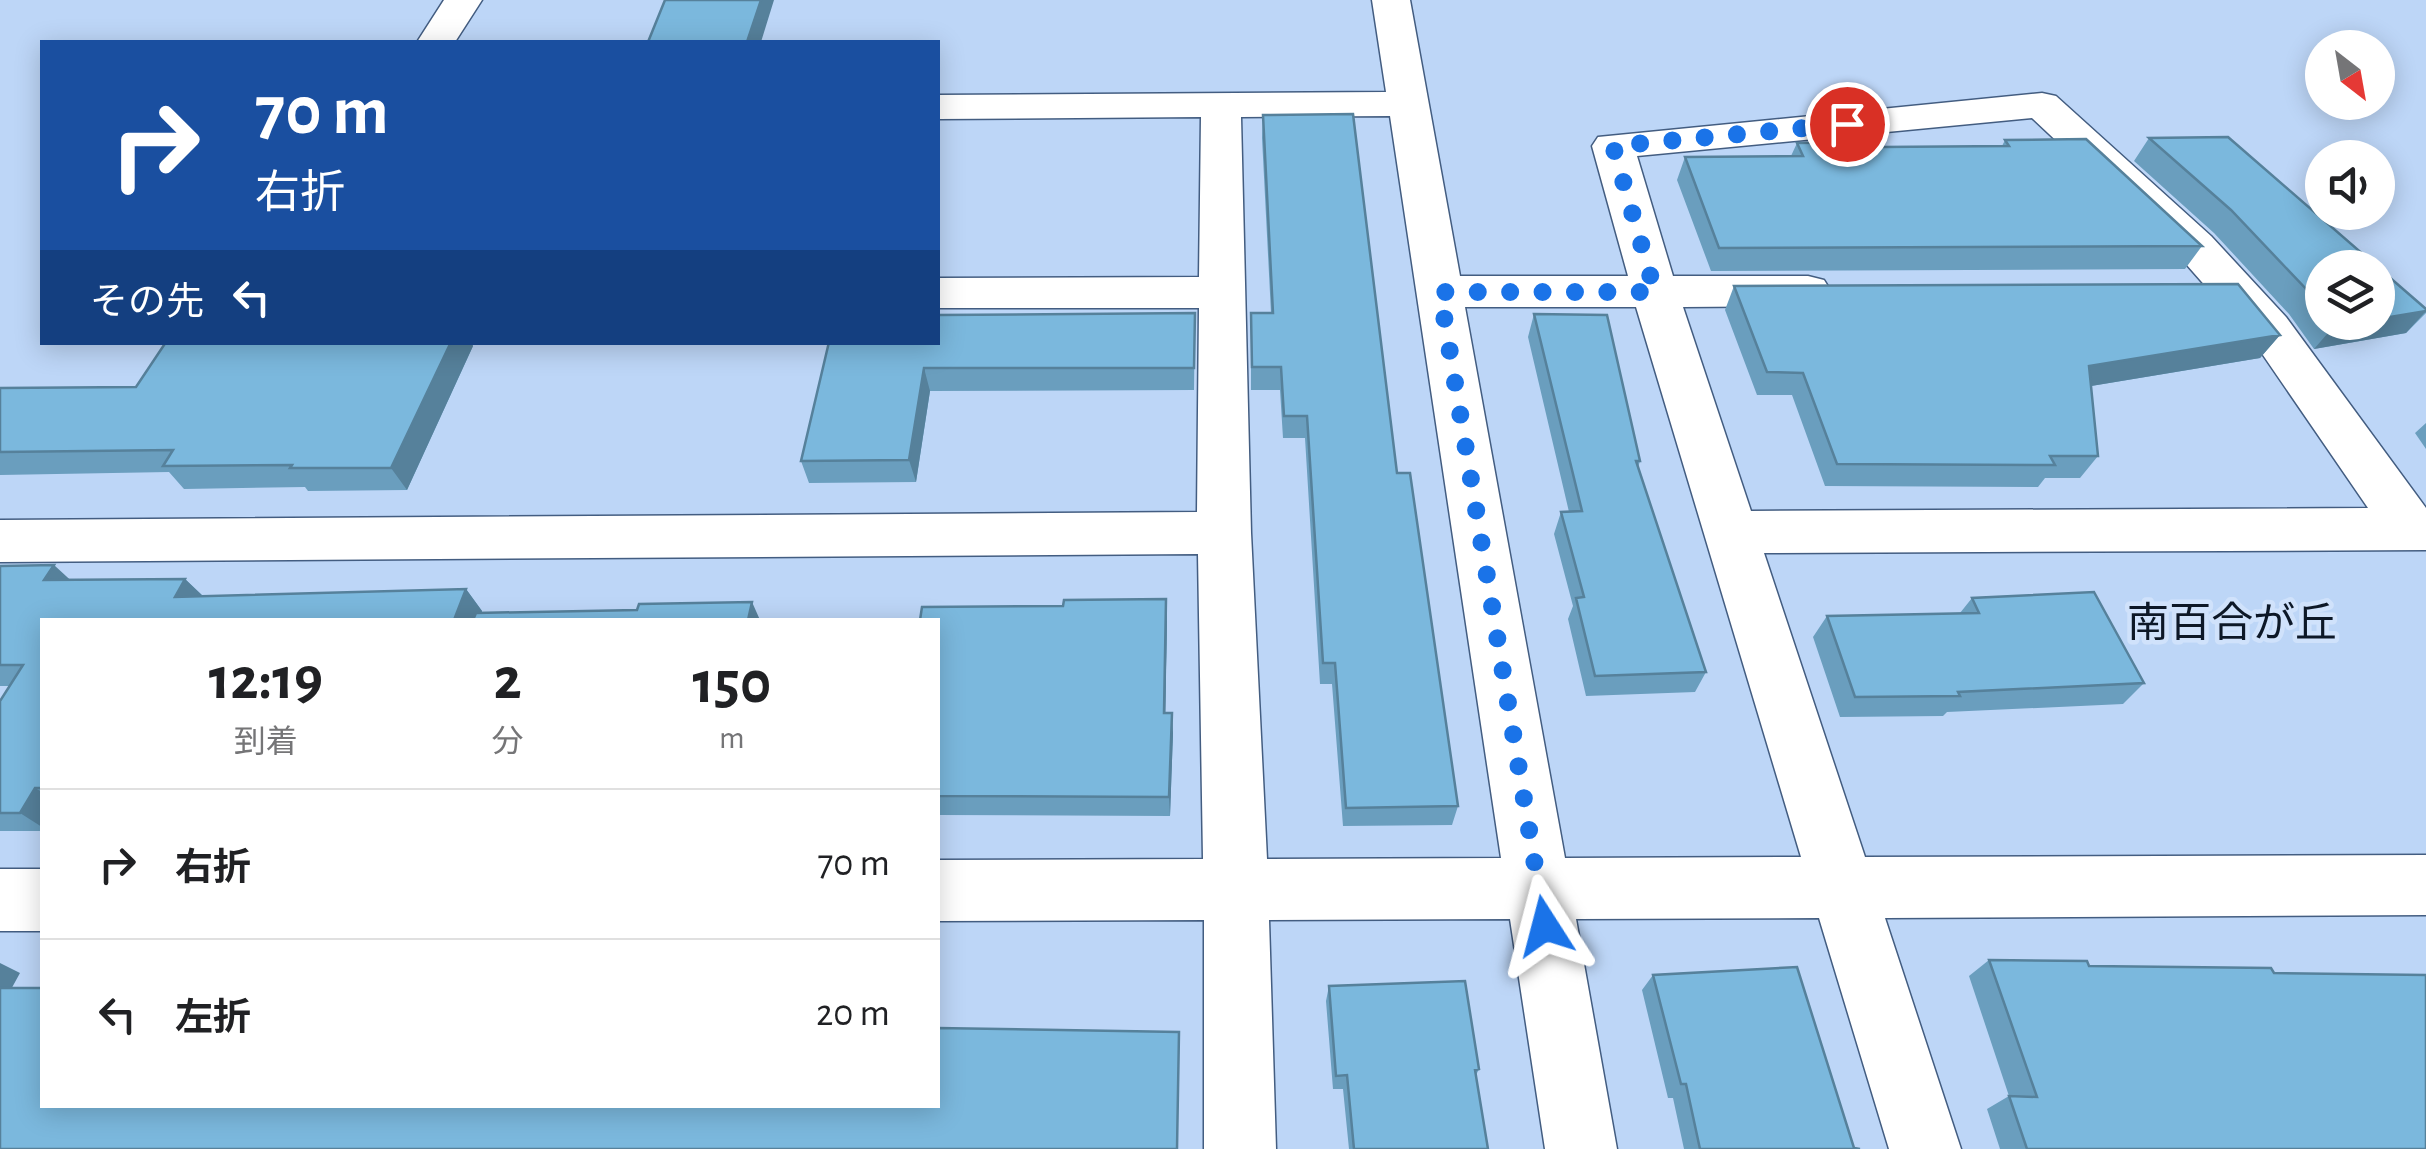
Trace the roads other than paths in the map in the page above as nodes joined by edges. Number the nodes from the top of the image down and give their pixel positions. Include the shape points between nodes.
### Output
1 (463, 0) edge
2 (1391, 0) edge
3 (437, 40) edge
4 (1406, 104) junction
5 (1221, 106) junction
6 (940, 107) edge
7 (2173, 288) edge
8 (2232, 288) junction
9 (1854, 290) edge
10 (1222, 292) junction
11 (1440, 292) junction
12 (1655, 292) junction
13 (940, 293) edge
14 (2419, 529) edge
15 (1731, 532) junction
16 (1224, 533) junction
17 (0, 541) edge
18 (2426, 885) edge
19 (1236, 888) junction
20 (1539, 889) junction
21 (1843, 890) junction
22 (940, 891) edge
23 (0, 900) edge
24 (40, 900) edge
25 (1240, 1149) edge
26 (1581, 1149) edge
27 (1925, 1149) edge

1 - 3 street
2 - 4 street
4 - 5 street
4 - 11 street
5 - 6 street
5 - 10 street
7 - 8 street
8 - 12 street via 2042,104 1613,146
8 - 14 street
9 - 12 street
10 - 13 street
10 - 16 street
11 - 12 street
11 - 20 street
12 - 15 street
14 - 15 street
15 - 21 street
16 - 17 street
16 - 19 street
18 - 21 street
19 - 20 street
19 - 22 street
19 - 25 street
20 - 21 street
20 - 26 street
21 - 27 street
23 - 24 street

